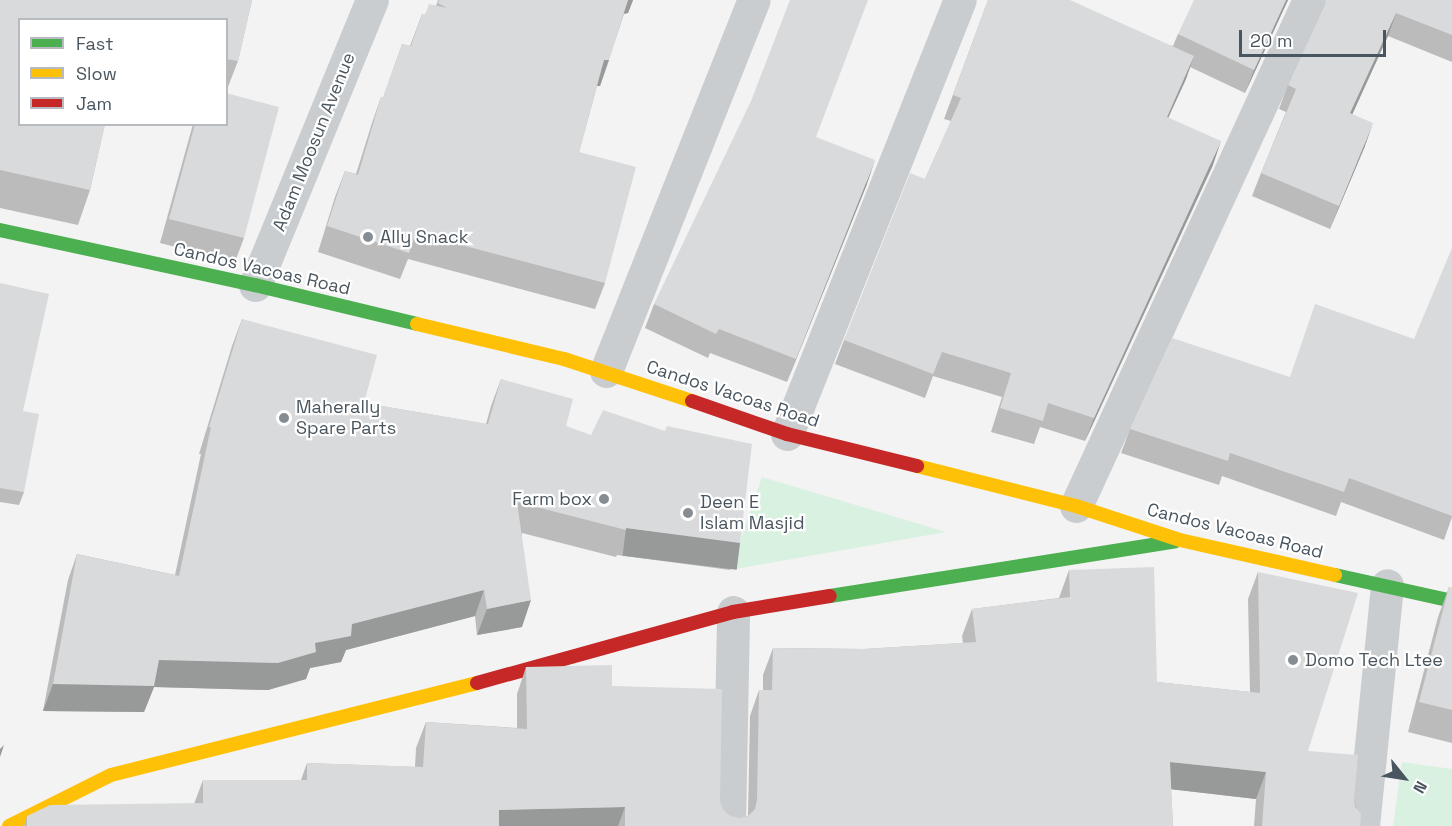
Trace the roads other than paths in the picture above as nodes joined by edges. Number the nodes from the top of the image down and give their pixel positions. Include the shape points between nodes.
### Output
1 (372, 0) edge
2 (754, 0) edge
3 (960, 0) edge
4 (1309, 0) edge
5 (0, 230) edge
6 (255, 285) junction
7 (606, 371) junction
8 (786, 434) junction
9 (1076, 506) junction
10 (1180, 540) junction
11 (1387, 585) junction
12 (1452, 601) edge
13 (733, 612) junction
14 (9, 826) edge
15 (729, 826) edge
16 (1363, 826) edge

1 - 6 street, Adam Moosun Avenue
2 - 7 street
3 - 8 street
4 - 9 street
5 - 6 main road, Candos Vacoas Road
6 - 7 main road, Candos Vacoas Road
7 - 8 main road, Candos Vacoas Road
8 - 9 main road, Candos Vacoas Road
9 - 10 main road, Candos Vacoas Road
10 - 11 main road, Candos Vacoas Road
10 - 13 main road
11 - 12 main road, Candos Vacoas Road
11 - 16 street
13 - 14 main road via 506,676 111,776
13 - 15 street

